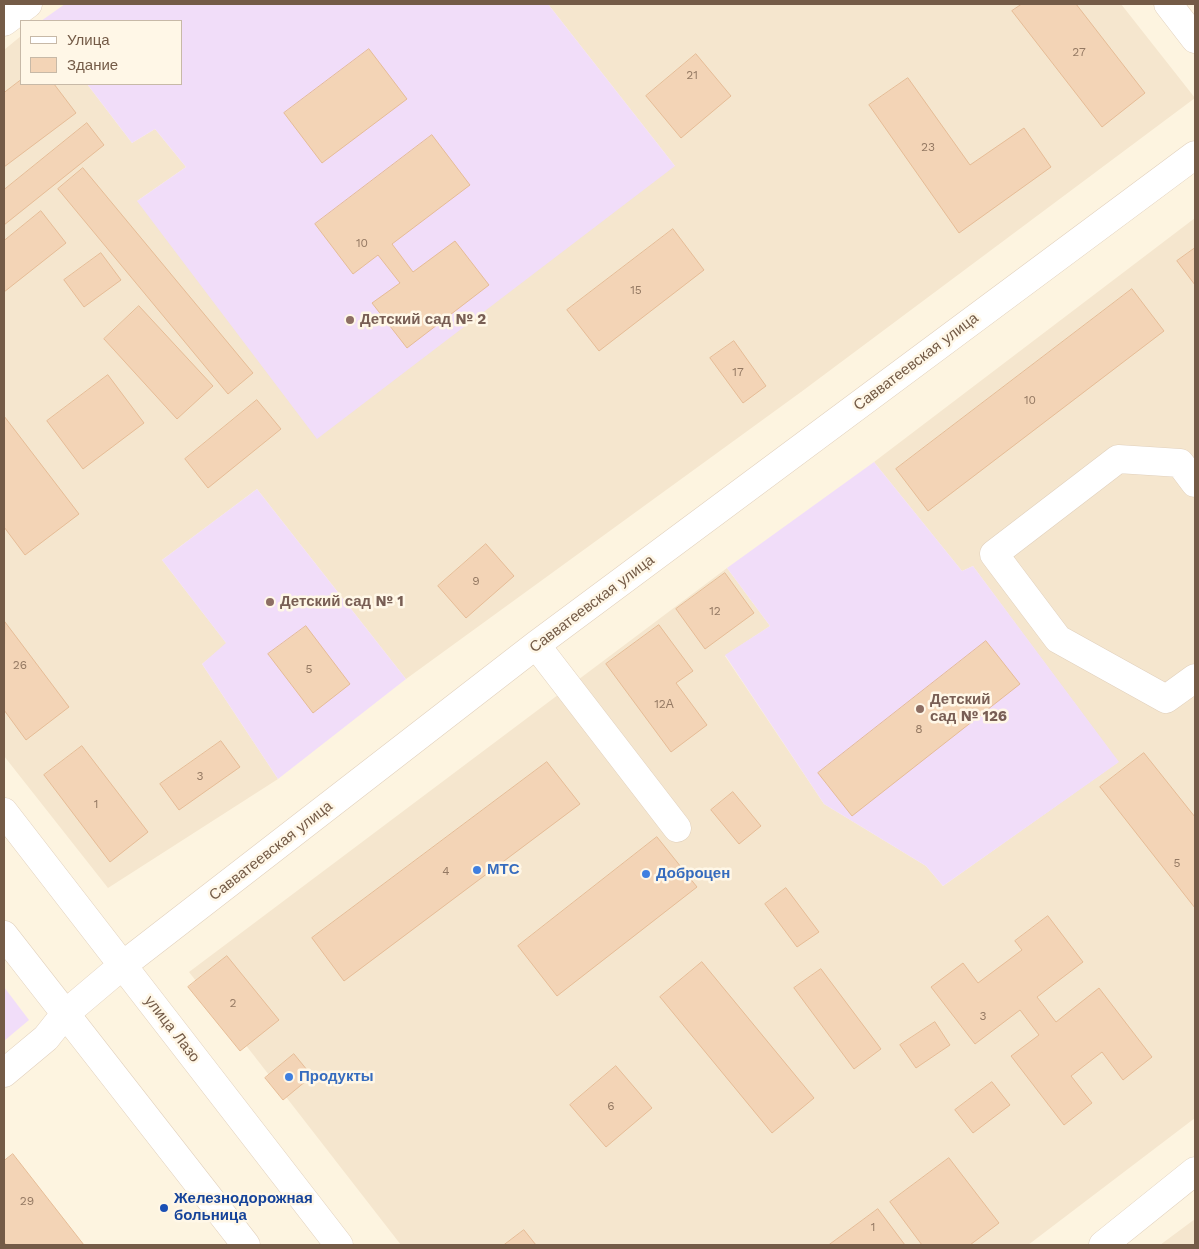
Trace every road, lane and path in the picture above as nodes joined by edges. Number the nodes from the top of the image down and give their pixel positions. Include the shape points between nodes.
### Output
1 (28, 4) edge
2 (1168, 4) edge
3 (4, 22) edge
4 (1195, 39) edge
5 (1195, 154) edge
6 (1195, 482) edge
7 (536, 645) junction
8 (1195, 678) edge
9 (4, 812) edge
10 (677, 828) dead end
11 (4, 935) edge
12 (123, 965) junction
13 (65, 1014) junction
14 (4, 1073) edge
15 (1195, 1172) edge
16 (246, 1245) edge
17 (339, 1245) edge
18 (1103, 1245) edge

1 - 3 street
2 - 4 street
5 - 7 street, Савватеевская улица
6 - 8 street via 1180,463 1118,459 994,554 1058,639 1166,699
7 - 10 street
7 - 12 street, Савватеевская улица
9 - 12 street, улица Лазо
11 - 13 street
12 - 13 street, Савватеевская улица
12 - 17 street, улица Лазо
13 - 14 street, Савватеевская улица via 46,1038
13 - 16 street
15 - 18 street

